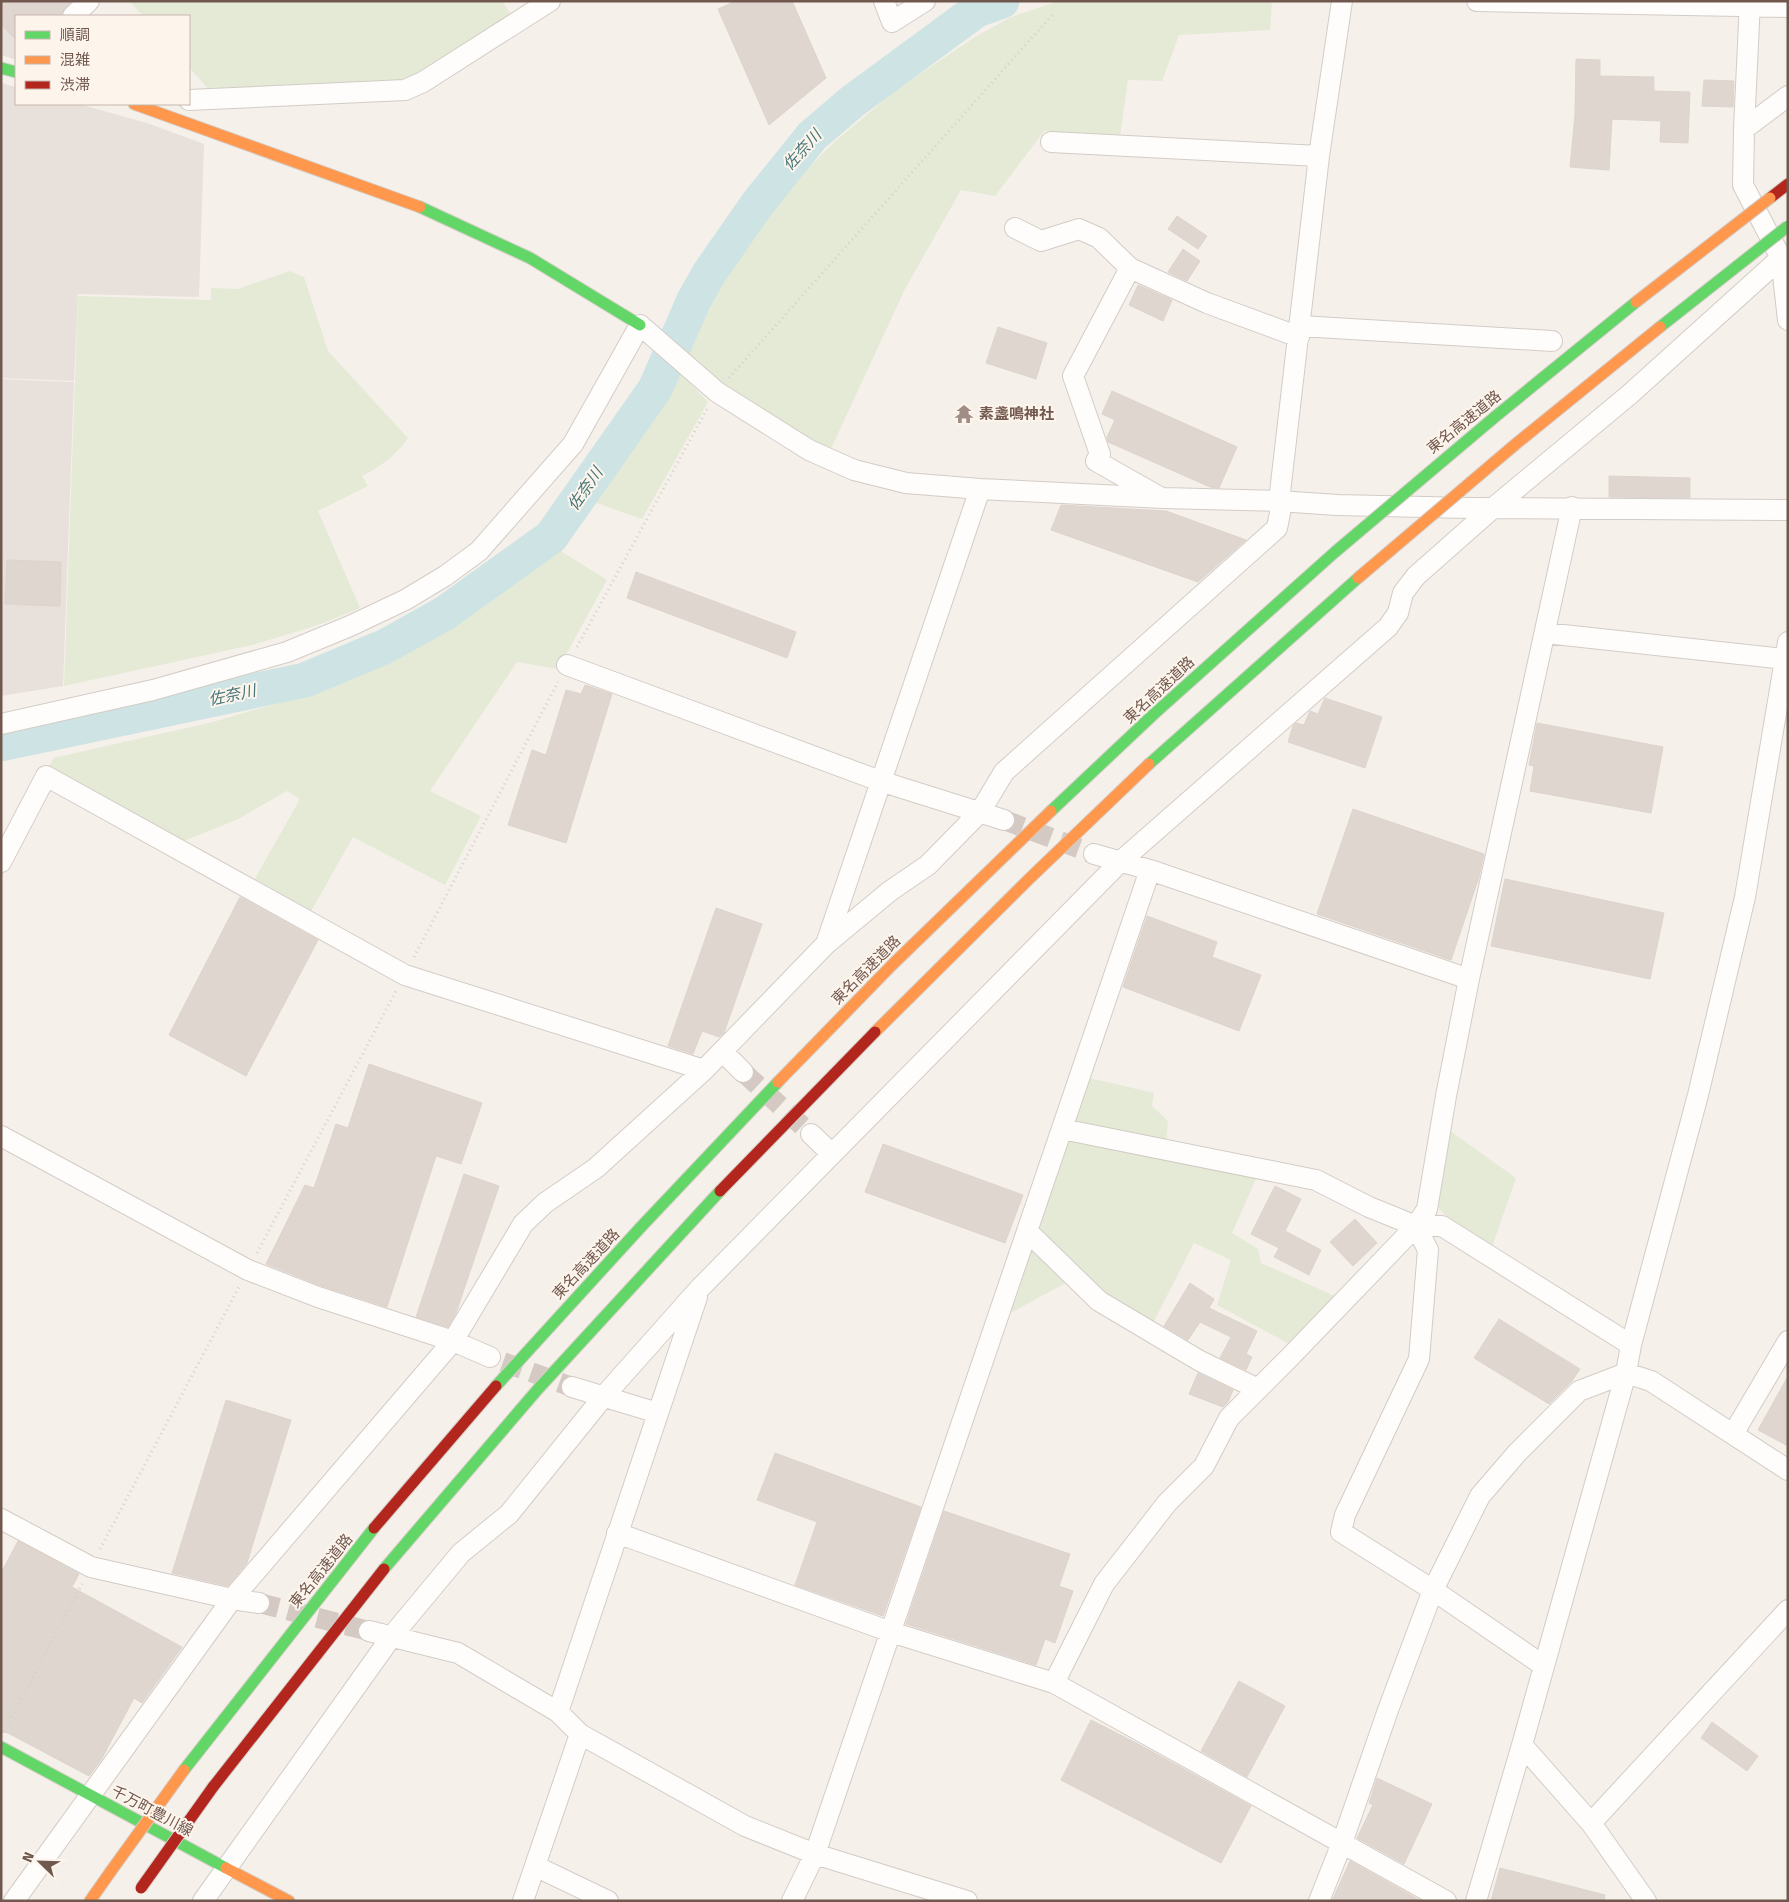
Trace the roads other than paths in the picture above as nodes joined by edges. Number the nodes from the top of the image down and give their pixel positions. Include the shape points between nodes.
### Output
1 (89, 1) edge
2 (550, 1) edge
3 (884, 1) edge
4 (925, 1) edge
5 (1342, 1) edge
6 (1478, 1) edge
7 (1750, 4) edge
8 (1788, 7) edge
9 (74, 15) edge
10 (1788, 96) edge
11 (190, 100) edge
12 (137, 105) edge
13 (1744, 129) junction
14 (1051, 142) dead end
15 (1319, 156) junction
16 (1788, 184) edge
17 (1788, 226) edge
18 (1016, 228) dead end
19 (1784, 259) edge
20 (1130, 268) junction
21 (1788, 320) edge
22 (640, 325) junction
23 (1300, 332) junction
24 (1552, 341) dead end
25 (980, 489) junction
26 (1163, 498) junction
27 (1279, 501) junction
28 (1493, 508) junction
29 (1572, 508) junction
30 (1788, 510) edge
31 (1545, 633) junction
32 (1787, 650) edge
33 (567, 665) road end
34 (1, 724) edge
35 (880, 781) junction
36 (980, 812) junction
37 (1004, 820) tunnel mouth
38 (1094, 854) tunnel mouth
39 (1121, 861) junction
40 (1, 862) edge
41 (1150, 870) junction
42 (826, 944) junction
43 (1469, 979) junction
44 (722, 1051) junction
45 (704, 1070) junction
46 (743, 1072) tunnel mouth
47 (1062, 1129) junction
48 (810, 1134) tunnel mouth
49 (1, 1136) edge
50 (832, 1154) junction
51 (1416, 1226) junction
52 (1028, 1230) junction
53 (700, 1288) junction
54 (453, 1341) junction
55 (1788, 1341) edge
56 (1631, 1345) junction
57 (490, 1357) tunnel mouth
58 (1626, 1373) junction
59 (572, 1387) tunnel mouth
60 (1258, 1389) junction
61 (604, 1396) junction
62 (658, 1413) junction
63 (1733, 1434) junction
64 (1788, 1470) edge
65 (1, 1519) edge
66 (617, 1533) junction
67 (1433, 1590) junction
68 (232, 1599) junction
69 (259, 1603) tunnel mouth
70 (1788, 1610) edge
71 (369, 1630) tunnel mouth
72 (891, 1632) junction
73 (392, 1636) junction
74 (1544, 1666) junction
75 (1054, 1683) junction
76 (558, 1712) junction
77 (580, 1734) junction
78 (1522, 1745) junction
79 (1, 1747) edge
80 (90, 1795) junction
81 (1591, 1823) junction
82 (1342, 1843) junction
83 (815, 1854) junction
84 (535, 1866) junction
85 (228, 1868) junction
86 (139, 1891) dead end
87 (14, 1901) edge
88 (90, 1901) edge
89 (203, 1901) edge
90 (289, 1901) edge
91 (523, 1901) edge
92 (608, 1901) edge
93 (792, 1901) edge
94 (967, 1901) edge
95 (1319, 1901) edge
96 (1446, 1901) edge
97 (1476, 1901) edge
98 (1646, 1901) edge

1 - 9 street
2 - 11 street via 423,82 405,90
3 - 4 street via 892,22
5 - 15 street
6 - 7 street
7 - 8 street
7 - 13 street
10 - 13 street
12 - 22 main road via 431,211 530,258
13 - 19 street via 1743,185
14 - 15 street
15 - 23 street
16 - 88 main road, 東名高速道路, bridge via 1626,308 1437,463 1242,633 934,923 746,1112 543,1333 400,1497 184,1770
17 - 86 main road, bridge via 1476,476 1265,658 1116,795 770,1136 568,1355 427,1518 213,1787
18 - 20 street via 1041,241 1079,229 1099,238
19 - 21 street
19 - 28 street via 1629,395
20 - 23 street via 1207,303
20 - 26 street via 1073,376 1100,454 1096,461
22 - 25 street via 717,392 809,450 854,470 906,483
22 - 34 street via 573,444 479,551 445,576 405,600 287,652 153,690
23 - 24 street
23 - 27 street
25 - 26 street
25 - 35 street
26 - 27 street
27 - 28 street
27 - 36 street via 1277,528 1004,772
28 - 29 street
28 - 39 street via 1416,576 1403,593 1398,613 1388,627
29 - 30 street
29 - 31 street
31 - 32 street
31 - 43 street
32 - 56 street via 1745,897 1698,1095
33 - 35 street
35 - 36 street
35 - 42 street
36 - 37 street
36 - 42 street via 928,865 890,891
38 - 39 street
39 - 41 street
39 - 50 street
40 - 45 street via 46,776 404,975
41 - 43 street
41 - 47 street
42 - 44 street
43 - 51 street via 1427,1209
44 - 45 street
44 - 46 street
45 - 54 street via 596,1168 545,1203 524,1224
47 - 51 street via 1316,1180 1369,1208
47 - 52 street
48 - 50 street
49 - 54 street via 248,1270
50 - 53 street
51 - 56 street via 1442,1226
51 - 60 street
51 - 67 street via 1428,1250 1419,1359 1345,1515 1341,1532
52 - 60 street via 1099,1301 1200,1362
52 - 72 street
53 - 61 street
53 - 62 street
54 - 57 street
54 - 68 street
55 - 63 street
56 - 58 street
58 - 63 street via 1650,1381
58 - 67 street via 1579,1391 1517,1453 1480,1496
58 - 74 street
59 - 61 street
60 - 75 street via 1229,1418 1204,1466 1167,1503 1104,1584
61 - 62 street
61 - 73 street via 509,1514 461,1553
62 - 66 street
63 - 64 street
65 - 68 street via 91,1566
66 - 72 street
66 - 76 street
67 - 74 street
67 - 82 street
68 - 69 street
68 - 80 street
70 - 81 street
71 - 73 street
72 - 75 street
72 - 83 street
73 - 76 street via 458,1653
73 - 85 street
74 - 78 street
75 - 82 street
76 - 77 street
77 - 83 street via 745,1826
77 - 84 street
78 - 81 street
78 - 97 street
79 - 80 main road, 千万町豊川線
80 - 85 main road, 千万町豊川線
80 - 87 street
81 - 98 street
82 - 95 street
82 - 96 street
83 - 93 street
83 - 94 street
84 - 91 street
84 - 92 street
85 - 89 street
85 - 90 main road, 千万町豊川線

